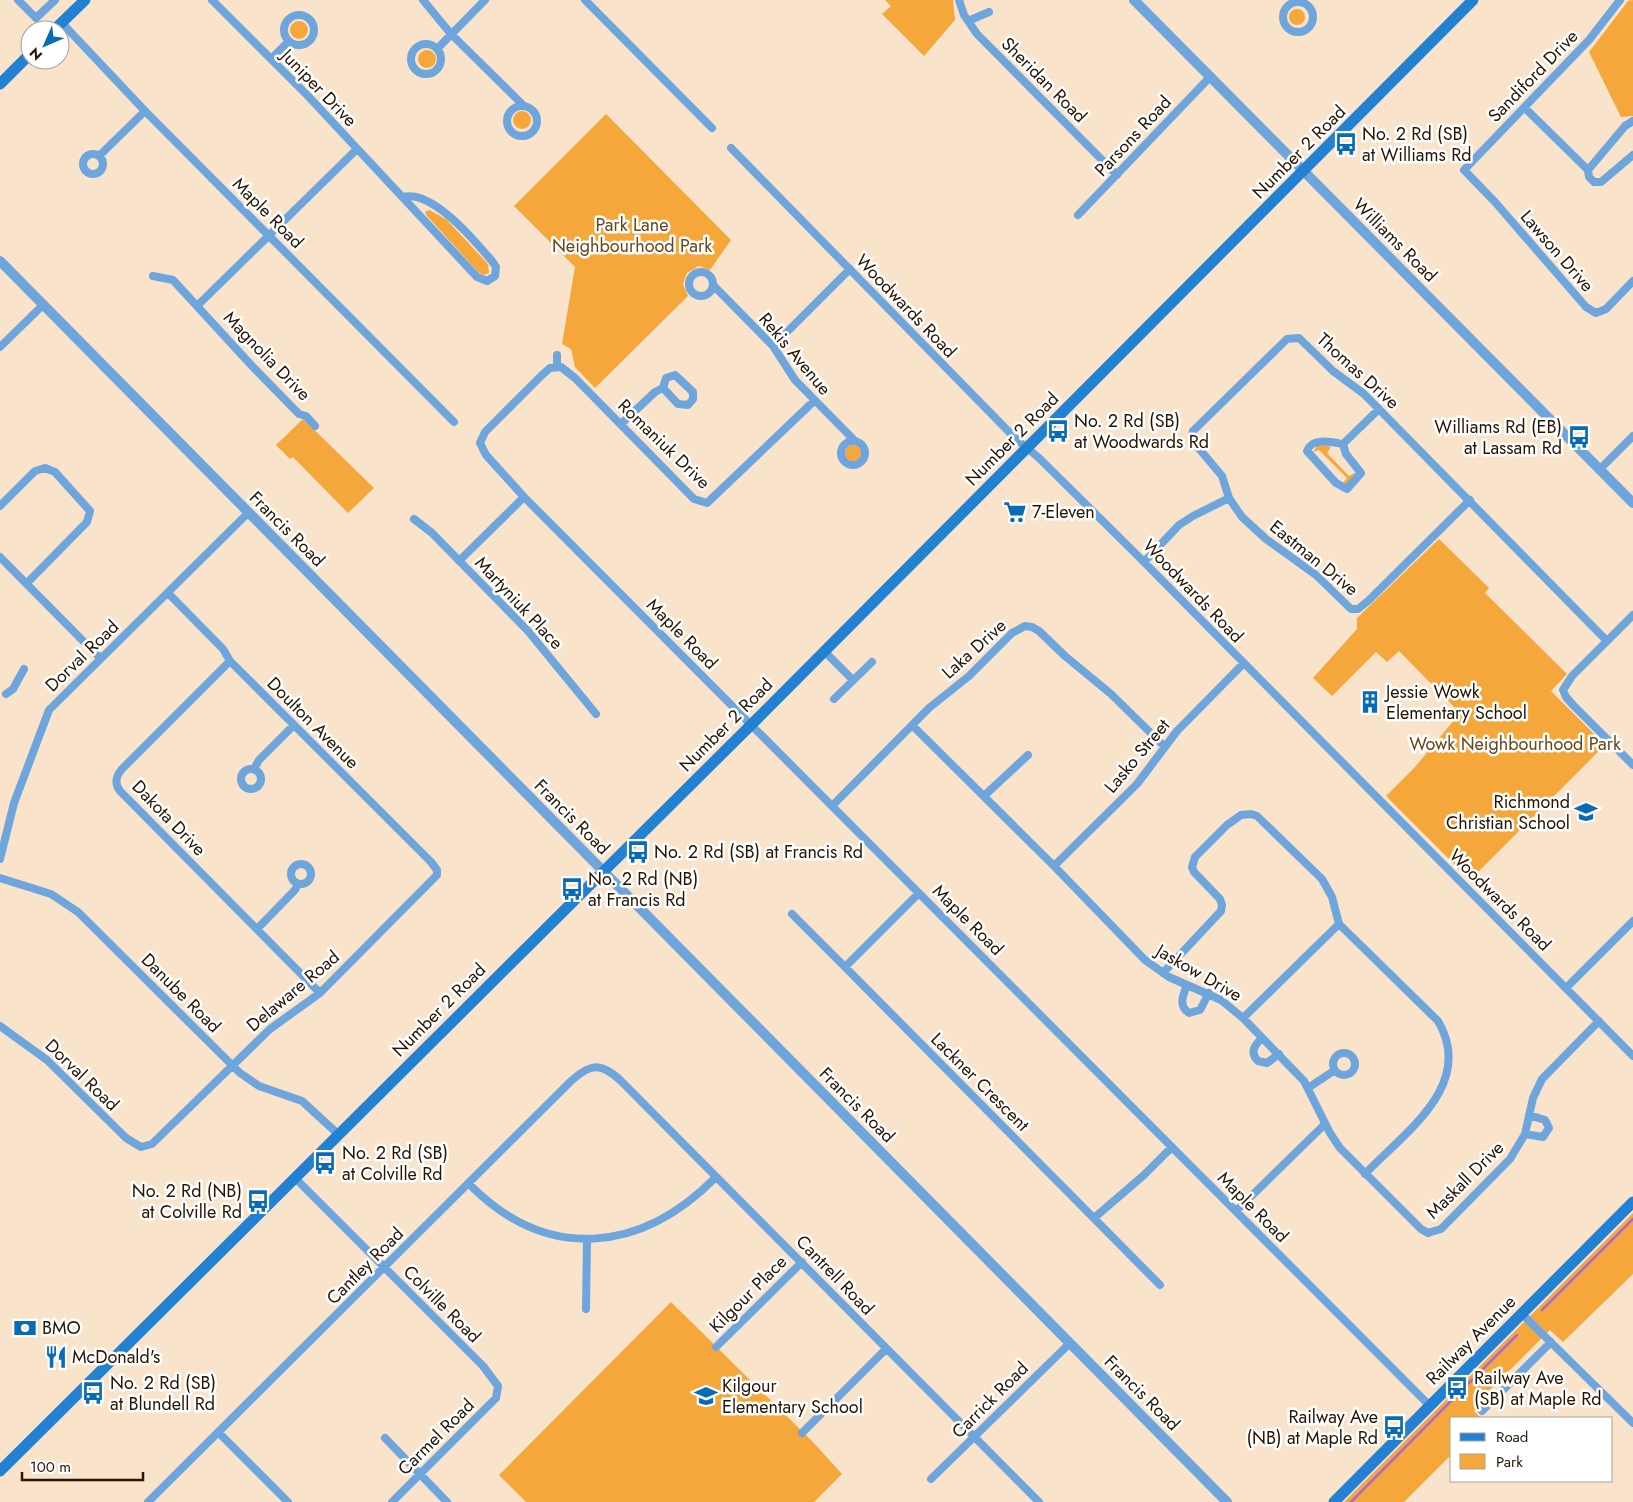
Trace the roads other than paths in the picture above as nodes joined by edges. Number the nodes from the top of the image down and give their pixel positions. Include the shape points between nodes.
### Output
1 (18, 0) edge
2 (55, 0) edge
3 (85, 0) edge
4 (212, 0) edge
5 (423, 0) edge
6 (484, 0) edge
7 (585, 0) edge
8 (959, 0) edge
9 (1134, 0) edge
10 (1473, 0) edge
11 (1620, 0) edge
12 (1308, 1) edge
13 (989, 12) dead end
14 (64, 20) edge
15 (968, 21) junction
16 (451, 34) junction
17 (70, 38) edge
18 (289, 41) dead end
19 (437, 49) dead end
20 (271, 59) junction
21 (20, 64) edge
22 (1210, 77) junction
23 (0, 84) edge
24 (524, 106) dead end
25 (1525, 108) junction
26 (145, 111) junction
27 (1633, 121) edge
28 (712, 128) dead end
29 (732, 148) dead end
30 (357, 149) junction
31 (1633, 155) edge
32 (99, 156) dead end
33 (1464, 170) joint
34 (1588, 170) junction
35 (1304, 172) junction
36 (1117, 175) junction
37 (403, 198) junction
38 (1078, 215) dead end
39 (269, 235) junction
40 (0, 261) edge
41 (850, 270) junction
42 (154, 276) dead end
43 (1633, 281) edge
44 (712, 285) dead end
45 (43, 305) junction
46 (198, 305) junction
47 (773, 346) junction
48 (0, 347) edge
49 (557, 356) dead end
50 (557, 366) junction
51 (663, 388) dead end
52 (814, 401) junction
53 (1379, 409) junction
54 (454, 422) dead end
55 (621, 424) junction
56 (315, 426) dead end
57 (1633, 436) edge
58 (854, 441) dead end
59 (1343, 444) junction
60 (1027, 449) junction
61 (1599, 470) junction
62 (524, 497) junction
63 (1229, 498) junction
64 (1470, 500) junction
65 (1633, 503) edge
66 (0, 506) edge
67 (248, 513) junction
68 (414, 519) dead end
69 (0, 557) edge
70 (460, 561) junction
71 (1144, 562) junction
72 (27, 583) junction
73 (168, 593) junction
74 (1633, 616) edge
75 (1607, 641) junction
76 (824, 651) junction
77 (100, 658) junction
78 (230, 661) junction
79 (872, 662) dead end
80 (1243, 664) junction
81 (24, 668) dead end
82 (854, 680) junction
83 (6, 694) dead end
84 (834, 700) dead end
85 (596, 714) dead end
86 (294, 725) junction
87 (751, 725) junction
88 (912, 725) junction
89 (1165, 747) junction
90 (1028, 755) dead end
91 (1631, 760) edge
92 (254, 770) dead end
93 (984, 796) junction
94 (832, 806) junction
95 (0, 860) edge
96 (1054, 866) junction
97 (603, 872) junction
98 (438, 873) joint
99 (0, 878) edge
100 (298, 884) dead end
101 (919, 893) junction
102 (792, 914) dead end
103 (1339, 924) junction
104 (1632, 925) edge
105 (257, 929) junction
106 (844, 967) junction
107 (1163, 973) junction
108 (1187, 985) junction
109 (1566, 988) junction
110 (320, 993) junction
111 (1209, 993) junction
112 (1243, 1018) junction
113 (1600, 1021) junction
114 (0, 1026) edge
115 (1262, 1038) junction
116 (1279, 1054) junction
117 (1633, 1056) edge
118 (232, 1064) junction
119 (609, 1070) joint
120 (1335, 1070) dead end
121 (1308, 1088) junction
122 (1529, 1115) junction
123 (1325, 1124) junction
124 (338, 1134) junction
125 (1525, 1134) junction
126 (141, 1147) joint
127 (1172, 1147) junction
128 (1365, 1174) junction
129 (716, 1177) junction
130 (295, 1178) junction
131 (469, 1184) junction
132 (1633, 1202) edge
133 (1236, 1212) junction
134 (1094, 1218) junction
135 (1428, 1236) joint
136 (587, 1240) junction
137 (802, 1262) junction
138 (385, 1267) junction
139 (1160, 1285) dead end
140 (586, 1309) dead end
141 (1522, 1314) junction
142 (1551, 1342) junction
143 (1070, 1343) junction
144 (716, 1347) dead end
145 (886, 1349) junction
146 (499, 1391) joint
147 (1430, 1406) junction
148 (1482, 1411) dead end
149 (1633, 1423) edge
150 (219, 1433) junction
151 (802, 1433) dead end
152 (974, 1437) junction
153 (385, 1438) dead end
154 (0, 1471) edge
155 (420, 1475) junction
156 (931, 1479) dead end
157 (148, 1502) edge
158 (288, 1502) edge
159 (392, 1502) edge
160 (447, 1502) edge
161 (1040, 1502) edge
162 (1227, 1502) edge
163 (1334, 1502) edge

1 - 2 street via 36,18
3 - 14 main road
4 - 20 street, Juniper Drive
5 - 16 street
6 - 16 street
7 - 28 street
8 - 15 street, Sheridan Road
9 - 22 street, Williams Road
10 - 35 main road, Number 2 Road
11 - 25 street, Sandiford Drive via 1589,40
12 - 12 street via 1296,1 1284,11 1283,21 1290,29 1304,31 1312,25 1313,10
13 - 15 street
15 - 36 street, Sheridan Road via 979,37
16 - 19 street
16 - 24 street
17 - 26 street, Maple Road
18 - 20 street
20 - 30 street, Juniper Drive
21 - 23 main road
22 - 35 street, Williams Road
22 - 36 street, Parsons Road
25 - 33 street, Sandiford Drive
25 - 34 street
26 - 32 street
26 - 39 street, Maple Road
27 - 34 street via 1625,126
29 - 41 street, Woodwards Road
30 - 37 street, Juniper Drive
30 - 39 street
31 - 34 street via 1601,182 1594,182
33 - 43 street, Lawson Drive via 1586,307 1596,313 1606,309
35 - 60 main road, Number 2 Road
35 - 61 street, Williams Road
36 - 38 street, Parsons Road
37 - 37 street, Juniper Drive via 477,277 487,281 494,276 496,267 492,261 450,215 414,197
39 - 46 street
39 - 54 street, Maple Road
40 - 45 street, Francis Road
41 - 47 street
41 - 60 street, Woodwards Road
42 - 46 street, Magnolia Drive via 173,280
44 - 47 street, Rekis Avenue
45 - 48 street
45 - 67 street, Francis Road
46 - 56 street, Magnolia Drive via 252,366
47 - 52 street, Rekis Avenue via 788,372
49 - 50 street
50 - 55 street, Romaniuk Drive via 570,372
50 - 62 street, Maple Road via 542,375 485,432 480,443 486,455
51 - 55 street
52 - 55 street, Romaniuk Drive via 710,502 701,506
52 - 58 street, Rekis Avenue
53 - 59 street
53 - 63 street, Thomas Drive via 1333,372 1302,341 1295,337 1287,339 1193,431 1196,445 1222,476
53 - 64 street, Thomas Drive
57 - 61 street
59 - 59 street via 1346,454 1361,473 1347,489 1336,483 1307,451 1316,442
60 - 71 street, Woodwards Road via 1040,458
60 - 76 main road, Number 2 Road
61 - 65 street, Williams Road
62 - 70 street
62 - 87 street, Maple Road
63 - 64 street, Eastman Drive via 1266,539 1316,576 1351,609 1358,609 1368,600
63 - 71 street via 1179,525
64 - 75 street, Thomas Drive
66 - 72 street via 45,465 94,514
67 - 73 street, Dorval Road
67 - 97 street, Francis Road
68 - 70 street, Martyniuk Place
69 - 72 street
70 - 85 street, Martyniuk Place via 528,631
71 - 80 street, Woodwards Road
72 - 77 street
73 - 77 street, Dorval Road
73 - 78 street, Doulton Avenue via 223,649
74 - 75 street
75 - 91 street via 1563,690 1573,705
76 - 82 street
76 - 87 main road, Number 2 Road
77 - 95 street, Dorval Road via 59,698 43,722 14,803
78 - 86 street, Doulton Avenue
78 - 105 street, Dakota Drive via 122,769 116,783 120,791
79 - 82 street
80 - 89 street, Lasko Street
80 - 109 street, Woodwards Road
81 - 83 street via 13,689
82 - 84 street
86 - 92 street via 259,760
86 - 98 street, Doulton Avenue via 431,862
87 - 94 street, Maple Road
87 - 97 main road, Number 2 Road
88 - 89 street, Laka Drive via 969,676 1012,633 1025,626 1032,627 1112,694
88 - 93 street, Jaskow Drive
88 - 94 street, Laka Drive
89 - 96 street, Lasko Street via 1137,784
90 - 93 street
93 - 96 street, Jaskow Drive
94 - 101 street, Maple Road
96 - 107 street, Jaskow Drive via 1141,956
97 - 124 main road, Number 2 Road
97 - 143 street, Francis Road
98 - 110 street, Delaware Road
99 - 118 street, Danube Road via 50,894 78,912
100 - 105 street
101 - 106 street
101 - 127 street, Maple Road
102 - 106 street, Lackner Crescent
103 - 107 street via 1332,897 1322,879 1261,819 1252,814 1241,815 1198,853 1193,862 1196,876 1220,900 1221,911
103 - 112 street
103 - 128 street via 1438,1022 1450,1051 1445,1078 1433,1105
104 - 109 street
105 - 110 street, Dakota Drive
106 - 134 street, Lackner Crescent
107 - 108 street, Jaskow Drive
108 - 111 street, Jaskow Drive
108 - 111 street via 1182,1003 1190,1013 1200,1010
109 - 113 street, Woodwards Road
110 - 118 street, Delaware Road via 283,1018
111 - 112 street, Jaskow Drive
112 - 115 street, Jaskow Drive
113 - 117 street, Woodwards Road
113 - 122 street, Maskall Drive via 1542,1079
114 - 126 street, Dorval Road via 47,1060 126,1138
115 - 116 street, Jaskow Drive
115 - 116 street via 1254,1050 1255,1058 1267,1063
116 - 121 street, Jaskow Drive
118 - 124 street, Danube Road via 259,1086 302,1101
118 - 126 street, Delaware Road via 152,1144
119 - 129 street, Cantrell Road
119 - 131 street, Cantley Road via 591,1067 579,1073
120 - 121 street
121 - 123 street, Jaskow Drive
122 - 125 street, Maskall Drive
122 - 125 street via 1545,1120 1549,1125 1548,1132 1540,1137
123 - 128 street, Jaskow Drive via 1340,1148
123 - 133 street
124 - 130 main road, Number 2 Road
125 - 135 street, Maskall Drive via 1510,1159 1441,1229
127 - 133 street, Maple Road
127 - 134 street
128 - 135 street, Jaskow Drive
129 - 136 street via 690,1202 659,1221 630,1233
129 - 137 street, Cantrell Road
130 - 138 street, Colville Road
130 - 154 main road, Number 2 Road
131 - 136 street via 496,1208 523,1224 547,1233
131 - 138 street, Cantley Road
132 - 141 main road, Railway Avenue
133 - 147 street, Maple Road
134 - 139 street, Lackner Crescent
136 - 140 street
137 - 144 street, Kilgour Place
137 - 145 street, Cantrell Road
138 - 146 street, Colville Road via 486,1369 497,1382
138 - 150 street, Cantley Road
141 - 142 street
141 - 147 main road, Railway Avenue
142 - 148 street
142 - 149 street
143 - 152 street, Carrick Road
143 - 162 street, Francis Road
145 - 151 street
145 - 152 street, Cantrell Road
146 - 155 street, Carmel Road via 496,1398
147 - 163 main road, Railway Avenue
150 - 157 street, Cantley Road
150 - 158 street
152 - 156 street, Carrick Road
152 - 161 street, Cantrell Road
153 - 155 street
155 - 159 street, Carmel Road
155 - 160 street

